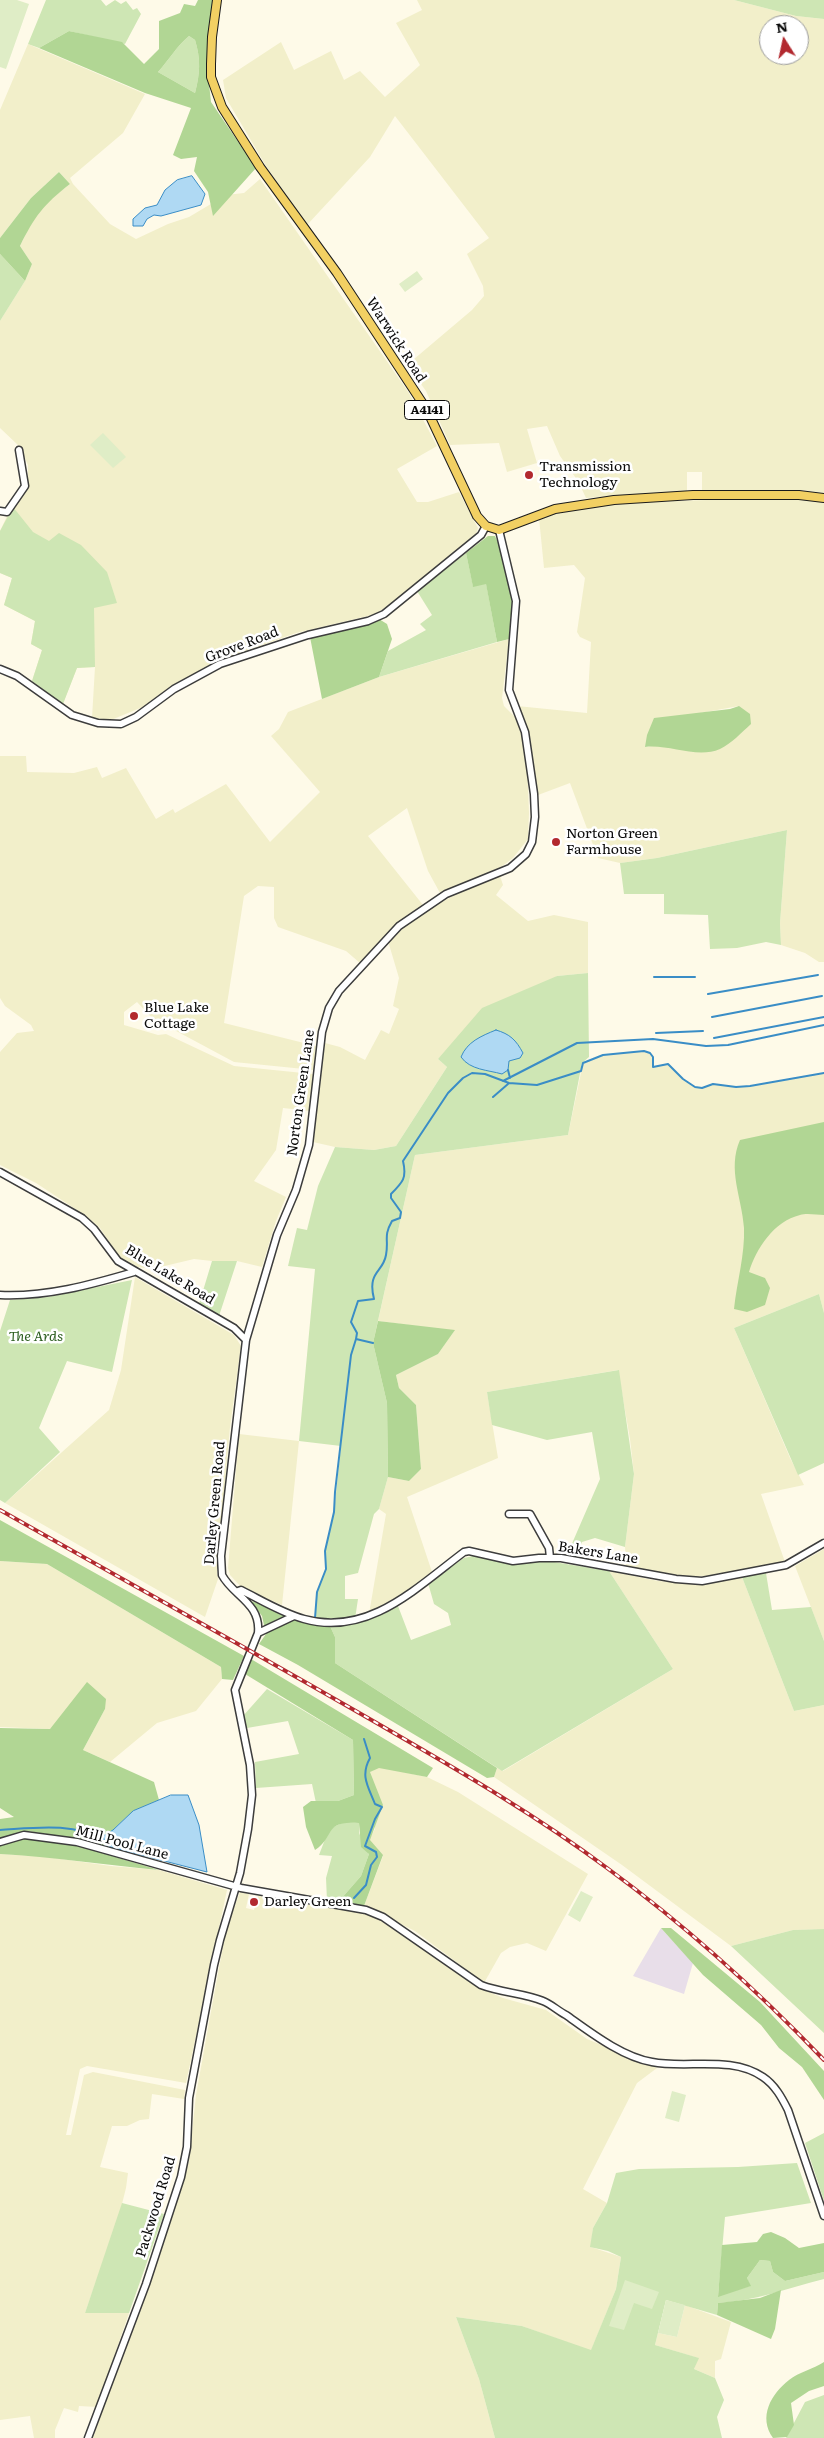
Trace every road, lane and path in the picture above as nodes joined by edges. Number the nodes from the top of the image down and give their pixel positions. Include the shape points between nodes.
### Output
1 (217, 0) edge
2 (19, 450) dead end
3 (824, 498) edge
4 (0, 511) edge
5 (486, 526) junction
6 (499, 530) junction
7 (0, 669) edge
8 (0, 1172) edge
9 (134, 1272) junction
10 (0, 1295) edge
11 (250, 1326) junction
12 (234, 1328) junction
13 (246, 1340) junction
14 (509, 1514) dead end
15 (824, 1543) edge
16 (550, 1558) junction
17 (238, 1591) junction
18 (294, 1616) junction
19 (258, 1633) junction
20 (0, 1842) edge
21 (236, 1887) junction
22 (824, 2216) edge
23 (88, 2438) edge

1 - 5 main road, Warwick Road / A4141 via 211,77 222,107 427,410 477,516
2 - 4 street via 25,486 7,512
3 - 6 main road via 693,495 614,500 555,509
5 - 6 main road
5 - 7 street, Grove Road via 481,536 384,614 220,664 121,724 98,723 72,715 17,676
6 - 11 street, Norton Green Lane via 516,601 509,690 525,732 534,794 533,838 526,854 515,864 446,894 399,926 332,1002 322,1032 309,1146 296,1190 277,1235
8 - 9 street, Blue Lake Road via 82,1218 118,1261
9 - 10 street via 41,1294
9 - 12 street, Blue Lake Road
11 - 12 street
11 - 13 street, Norton Green Lane
12 - 13 street, Blue Lake Road
13 - 17 street, Darley Green Road via 220,1568 226,1582
14 - 16 street via 530,1514 549,1548
15 - 16 street, Bakers Lane via 786,1565 702,1581
16 - 18 street, Bakers Lane via 513,1561 464,1552 398,1602 355,1621 343,1624
17 - 18 street, Bakers Lane
17 - 19 street, Darley Green Road via 254,1612
18 - 19 street
19 - 21 street via 235,1686 249,1755 252,1795
20 - 21 street, Mill Pool Lane via 24,1835 77,1842
21 - 22 street, Mill Pool Lane via 366,1910 383,1917 481,1985 498,1992 544,2001 612,2046 650,2062 720,2064 763,2077 788,2110
21 - 23 street, Packwood Road via 220,1940 189,2098 187,2147 181,2177 146,2284

